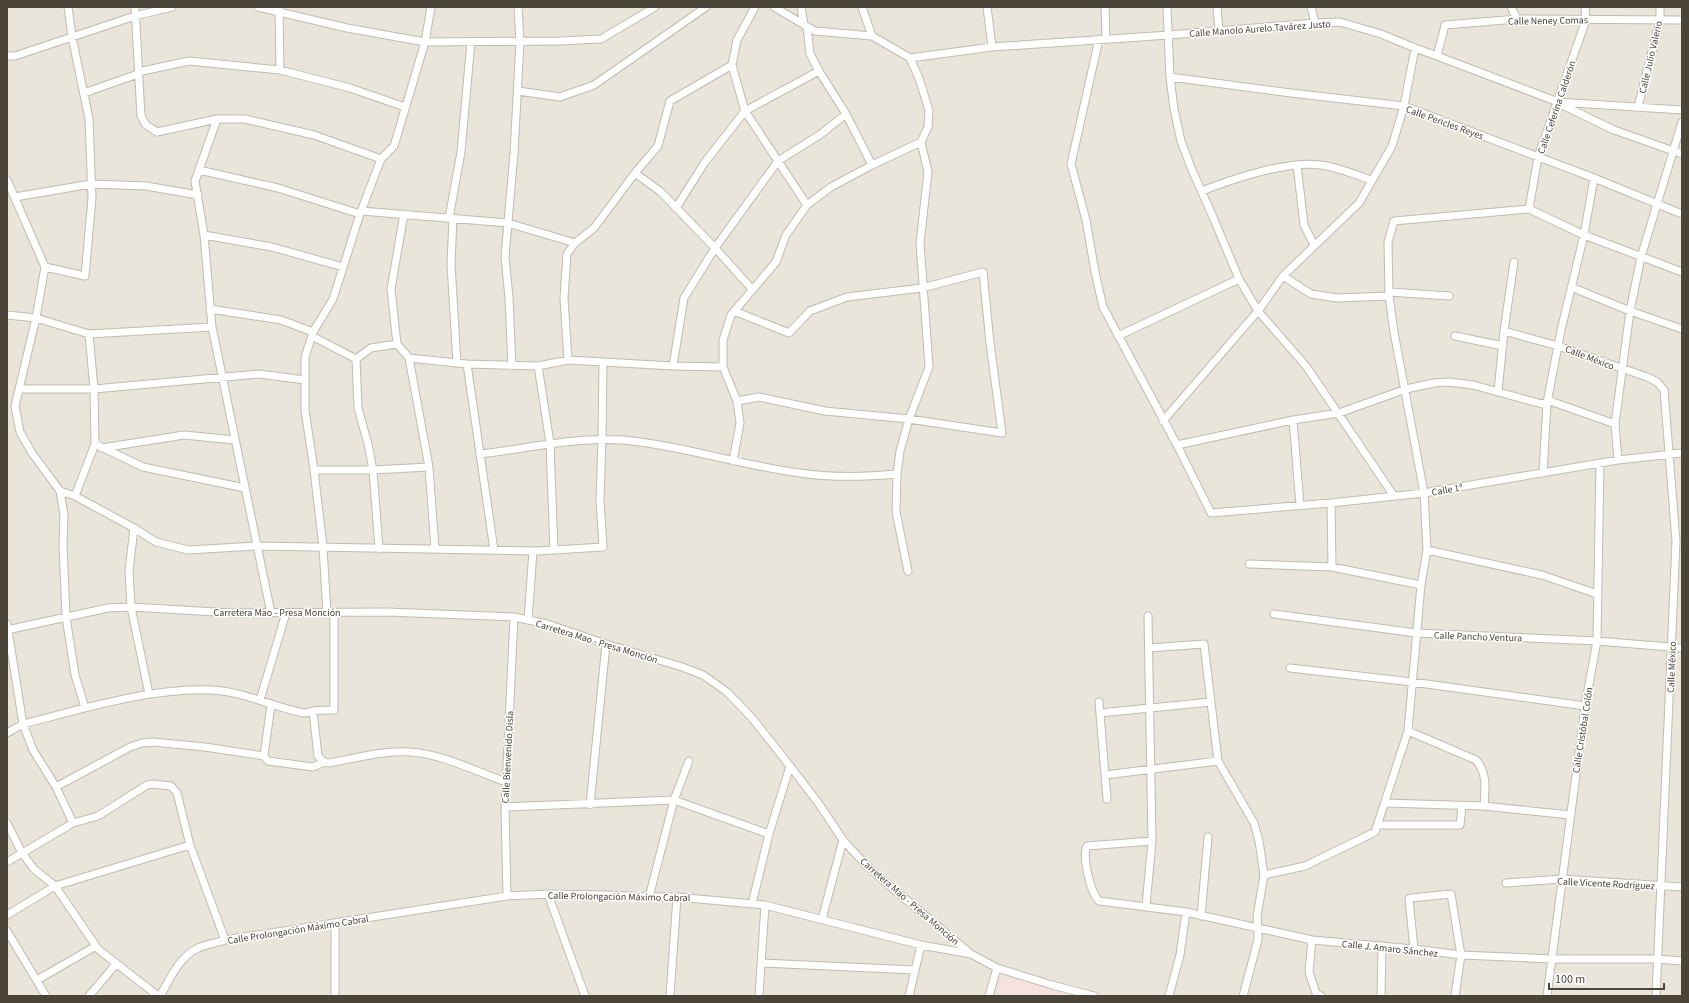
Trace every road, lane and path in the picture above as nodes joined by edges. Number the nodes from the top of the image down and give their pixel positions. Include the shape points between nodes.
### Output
1 (68, 7) edge
2 (135, 7) edge
3 (172, 7) edge
4 (258, 7) edge
5 (431, 7) edge
6 (518, 7) edge
7 (655, 7) edge
8 (706, 7) edge
9 (754, 7) edge
10 (774, 7) edge
11 (801, 7) edge
12 (862, 7) edge
13 (987, 7) edge
14 (1105, 7) edge
15 (1167, 7) edge
16 (1217, 7) edge
17 (1311, 7) edge
18 (1511, 7) edge
19 (1585, 7) edge
20 (1660, 7) edge
21 (279, 9) edge
22 (135, 16) junction
23 (1517, 19) junction
24 (1660, 19) junction
25 (1586, 20) junction
26 (1682, 20) edge
27 (1315, 23) junction
28 (806, 26) junction
29 (1219, 31) junction
30 (1169, 35) junction
31 (872, 36) junction
32 (72, 37) junction
33 (1102, 38) junction
34 (425, 42) junction
35 (471, 42) junction
36 (520, 42) junction
37 (992, 47) junction
38 (1415, 48) junction
39 (7, 56) edge
40 (1437, 56) junction
41 (910, 58) junction
42 (732, 65) junction
43 (280, 70) junction
44 (819, 71) junction
45 (138, 73) junction
46 (1170, 77) junction
47 (518, 91) junction
48 (84, 93) junction
49 (1558, 102) junction
50 (1404, 106) junction
51 (405, 107) junction
52 (1638, 107) junction
53 (1682, 110) edge
54 (745, 111) junction
55 (846, 114) junction
56 (217, 119) junction
57 (1682, 122) edge
58 (920, 142) junction
59 (1672, 151) junction
60 (1682, 154) edge
61 (1538, 157) junction
62 (381, 159) junction
63 (778, 161) junction
64 (872, 165) junction
65 (1297, 165) junction
66 (199, 170) junction
67 (635, 173) junction
68 (1594, 178) junction
69 (7, 180) edge
70 (1372, 180) junction
71 (91, 184) junction
72 (1202, 191) junction
73 (198, 194) junction
74 (15, 197) junction
75 (807, 205) junction
76 (1657, 205) junction
77 (676, 208) junction
78 (1529, 209) junction
79 (361, 212) junction
80 (404, 214) junction
81 (1682, 214) edge
82 (451, 218) junction
83 (508, 223) junction
84 (204, 235) junction
85 (1584, 235) junction
86 (575, 243) junction
87 (1314, 245) junction
88 (715, 248) junction
89 (1641, 257) junction
90 (1514, 262) dead end
91 (46, 267) junction
92 (343, 267) junction
93 (1682, 272) edge
94 (1283, 276) junction
95 (1239, 278) junction
96 (1571, 287) junction
97 (922, 288) junction
98 (752, 289) junction
99 (1389, 294) junction
100 (1449, 296) dead end
101 (210, 309) junction
102 (734, 311) junction
103 (1258, 311) junction
104 (1630, 311) junction
105 (7, 315) edge
106 (36, 318) junction
107 (212, 326) junction
108 (1682, 329) edge
109 (1504, 331) junction
110 (89, 334) junction
111 (312, 334) junction
112 (1118, 336) junction
113 (1455, 336) dead end
114 (397, 344) junction
115 (1503, 346) junction
116 (1558, 346) junction
117 (409, 358) junction
118 (356, 359) junction
119 (568, 360) junction
120 (603, 362) junction
121 (457, 363) junction
122 (467, 364) junction
123 (512, 366) junction
124 (538, 366) junction
125 (673, 366) junction
126 (723, 367) junction
127 (1621, 370) junction
128 (222, 378) junction
129 (305, 380) junction
130 (20, 389) junction
131 (1406, 389) junction
132 (94, 390) junction
133 (1498, 391) junction
134 (737, 401) junction
135 (1547, 403) junction
136 (1338, 413) junction
137 (909, 419) junction
138 (1293, 420) junction
139 (1163, 421) junction
140 (1615, 424) junction
141 (235, 440) junction
142 (602, 440) junction
143 (550, 443) junction
144 (1177, 445) junction
145 (98, 446) junction
146 (1682, 453) edge
147 (480, 454) junction
148 (1669, 455) junction
149 (1618, 460) junction
150 (733, 461) junction
151 (1600, 463) junction
152 (429, 467) junction
153 (314, 470) junction
154 (373, 470) junction
155 (1543, 473) junction
156 (897, 474) junction
157 (245, 488) junction
158 (60, 491) junction
159 (1424, 493) junction
160 (75, 496) junction
161 (1394, 496) junction
162 (1331, 503) junction
163 (1300, 505) junction
164 (134, 528) junction
165 (1679, 540) edge
166 (258, 546) junction
167 (323, 547) junction
168 (379, 549) junction
169 (435, 549) junction
170 (494, 550) junction
171 (554, 550) junction
172 (1427, 550) junction
173 (532, 551) junction
174 (1249, 564) dead end
175 (1332, 567) junction
176 (908, 571) dead end
177 (1421, 585) junction
178 (1597, 594) junction
179 (1682, 596) edge
180 (1674, 597) junction
181 (131, 607) junction
182 (330, 612) junction
183 (271, 613) junction
184 (286, 613) junction
185 (1274, 614) dead end
186 (1148, 616) dead end
187 (66, 617) junction
188 (514, 617) junction
189 (528, 620) junction
190 (8, 628) edge
191 (1416, 633) junction
192 (1597, 640) junction
193 (606, 644) junction
194 (1150, 648) junction
195 (1672, 648) junction
196 (1682, 648) edge
197 (1290, 668) dead end
198 (1412, 682) junction
199 (149, 694) junction
200 (260, 700) junction
201 (1099, 702) dead end
202 (1211, 702) junction
203 (271, 705) junction
204 (1585, 706) junction
205 (1151, 707) junction
206 (85, 708) junction
207 (313, 711) junction
208 (1100, 713) junction
209 (23, 724) junction
210 (1408, 731) junction
211 (7, 733) edge
212 (264, 756) junction
213 (689, 761) dead end
214 (1218, 761) junction
215 (324, 762) junction
216 (790, 766) junction
217 (1151, 768) junction
218 (1105, 775) junction
219 (506, 782) junction
220 (56, 787) junction
221 (1108, 799) dead end
222 (674, 800) junction
223 (1385, 803) junction
224 (590, 805) junction
225 (1462, 806) junction
226 (1484, 806) junction
227 (505, 807) junction
228 (1570, 815) junction
229 (7, 822) edge
230 (73, 823) junction
231 (1378, 825) junction
232 (769, 834) junction
233 (1208, 837) dead end
234 (843, 840) junction
235 (1152, 841) junction
236 (190, 845) junction
237 (22, 853) junction
238 (7, 862) edge
239 (1264, 875) junction
240 (1562, 879) junction
241 (1506, 883) dead end
242 (55, 886) junction
243 (1661, 886) junction
244 (1682, 887) edge
245 (548, 894) junction
246 (507, 896) junction
247 (677, 897) junction
248 (649, 898) junction
249 (752, 904) junction
250 (765, 905) junction
251 (1146, 906) junction
252 (1186, 912) junction
253 (7, 915) edge
254 (1201, 916) junction
255 (822, 919) junction
256 (335, 924) junction
257 (1258, 928) junction
258 (7, 932) edge
259 (225, 940) junction
260 (1312, 940) junction
261 (921, 945) junction
262 (96, 946) junction
263 (1382, 946) junction
264 (1414, 949) junction
265 (970, 954) junction
266 (1461, 955) junction
267 (1553, 959) junction
268 (1657, 959) junction
269 (1682, 961) edge
270 (761, 963) junction
271 (116, 964) junction
272 (997, 968) junction
273 (915, 970) junction
274 (37, 980) junction
275 (46, 996) edge
276 (89, 996) edge
277 (159, 996) edge
278 (335, 996) edge
279 (585, 996) edge
280 (670, 996) edge
281 (759, 996) edge
282 (909, 996) edge
283 (989, 996) edge
284 (1094, 996) edge
285 (1169, 996) edge
286 (1243, 996) edge
287 (1321, 996) edge
288 (1381, 996) edge
289 (1454, 996) edge
290 (1547, 996) edge
291 (1656, 996) edge

1 - 32 street
2 - 22 street
3 - 22 street
4 - 21 street
5 - 34 street
6 - 36 street
7 - 36 street via 601,39
8 - 47 street via 594,85 560,96
9 - 42 street via 736,40
10 - 28 street
11 - 28 street
12 - 31 street
13 - 37 street
14 - 33 street
15 - 30 street
16 - 29 street
17 - 27 street
18 - 23 street
19 - 25 street, Calle Ceferina Calderón
20 - 24 street, Calle Julio Valerio
21 - 34 street via 347,28
21 - 43 street
22 - 32 street
22 - 45 street
23 - 25 street, Calle Neney Comas
23 - 40 street, Calle Neney Comas via 1445,25
24 - 25 street, Calle Neney Comas
24 - 26 street, Calle Neney Comas
24 - 52 street, Calle Julio Valerio
25 - 49 street, Calle Ceferina Calderón
27 - 29 street, Calle Manolo Aurelo Tavárez Justo
27 - 38 street, Calle Manolo Aurelo Tavárez Justo via 1340,22 1381,34
28 - 31 street via 815,31
28 - 44 street via 810,54
29 - 30 street, Calle Manolo Aurelo Tavárez Justo
30 - 33 street, Calle Manolo Aurelo Tavárez Justo
30 - 46 street
31 - 41 street
32 - 39 street via 15,56
32 - 48 street
33 - 37 street, Calle Manolo Aurelo Tavárez Justo
33 - 112 street via 1071,164 1104,306
34 - 35 street
34 - 51 street
35 - 36 street
35 - 82 street via 461,152
36 - 47 street
37 - 41 street, Calle Manolo Aurelo Tavárez Justo
38 - 40 street, Calle Manolo Aurelo Tavárez Justo
38 - 50 street
40 - 49 street, Calle Manolo Aurelo Tavárez Justo
41 - 58 street via 920,81 928,111 928,127
42 - 54 street
42 - 67 street via 670,101 658,146
43 - 45 street via 190,61
43 - 51 street via 350,88
44 - 54 street
44 - 55 street
45 - 48 street
45 - 56 street via 141,116 146,125 157,132
46 - 50 street, Calle Pericles Reyes via 1290,94
46 - 72 street via 1182,141
47 - 83 street
48 - 71 street via 89,119
49 - 52 street, Calle Manolo Aurelo Tavárez Justo
49 - 59 street via 1614,130
49 - 61 street, Calle Ceferina Calderón
50 - 61 street, Calle Pericles Reyes
50 - 70 street via 1392,146
51 - 62 street via 394,146
52 - 53 street, Calle Manolo Aurelo Tavárez Justo
54 - 63 street
54 - 77 street via 705,162
55 - 63 street via 821,134
55 - 64 street
56 - 62 street via 245,119 306,133
56 - 66 street
57 - 59 street
58 - 64 street
58 - 97 street via 928,172 920,243
59 - 60 street
59 - 76 street
61 - 68 street, Calle Pericles Reyes
61 - 78 street, Calle Ceferina Calderón
62 - 79 street
63 - 75 street
63 - 88 street
64 - 75 street via 831,187
65 - 70 street via 1322,165
65 - 72 street via 1228,180
65 - 87 street via 1304,225
66 - 73 street via 196,181
66 - 79 street via 278,188
67 - 77 street via 661,192
67 - 86 street via 594,228
68 - 76 street, Calle Pericles Reyes
68 - 85 street
69 - 74 street
70 - 87 street via 1359,203
71 - 73 street via 146,186
71 - 74 street
71 - 91 street via 85,276
72 - 95 street
73 - 84 street
74 - 91 street
75 - 98 street via 786,235 776,262
76 - 81 street, Calle Pericles Reyes
76 - 89 street
77 - 88 street
78 - 85 street
78 - 99 street via 1394,220 1388,242
79 - 80 street
79 - 92 street
80 - 82 street
80 - 114 street via 391,289
82 - 83 street
82 - 121 street
83 - 86 street
83 - 123 street via 505,257
84 - 92 street via 272,247
84 - 101 street
85 - 89 street
85 - 96 street
86 - 119 street via 567,254 564,298
87 - 94 street
88 - 98 street
88 - 125 street via 684,298
89 - 93 street
89 - 104 street
90 - 109 street
91 - 106 street
92 - 111 street via 333,299
94 - 99 street via 1311,294 1337,298
94 - 103 street
95 - 103 street
95 - 112 street
96 - 104 street
96 - 116 street
97 - 102 street via 847,297 810,311 789,333
97 - 137 street via 929,367
97 - 137 street via 983,272 1002,433
98 - 102 street
99 - 100 street
99 - 131 street
101 - 107 street
101 - 111 street via 281,320
102 - 126 street via 723,340
103 - 136 street via 1306,366
103 - 139 street
104 - 108 street
104 - 127 street
105 - 106 street
106 - 110 street
106 - 130 street
107 - 110 street
107 - 128 street
109 - 115 street
109 - 116 street, Calle México
110 - 132 street
111 - 118 street
111 - 129 street via 305,357
112 - 139 street
113 - 115 street
114 - 117 street
114 - 118 street via 371,348
115 - 133 street
116 - 127 street, Calle México
116 - 135 street
117 - 121 street
117 - 152 street
118 - 154 street via 358,408
119 - 120 street
119 - 124 street
120 - 125 street
120 - 142 street
121 - 122 street
122 - 123 street
122 - 147 street
123 - 124 street
124 - 143 street
125 - 126 street
126 - 134 street
127 - 140 street
127 - 148 street, Calle México via 1657,382 1664,390
128 - 129 street via 260,374
128 - 132 street
128 - 141 street
129 - 153 street via 305,410
130 - 132 street
130 - 158 street via 15,406 20,432
131 - 133 street via 1449,382
131 - 136 street
131 - 159 street
132 - 145 street
133 - 135 street via 1542,404
134 - 137 street via 759,397 825,411
134 - 150 street via 740,423
135 - 140 street via 1550,401
135 - 155 street
136 - 138 street
136 - 161 street
137 - 156 street
138 - 144 street
138 - 163 street
139 - 144 street
140 - 149 street
141 - 145 street via 184,435
141 - 157 street
142 - 143 street
142 - 150 street via 639,442
142 - 171 street via 600,500 603,547
143 - 147 street
143 - 171 street
144 - 163 street, Calle 1ª via 1211,513
145 - 157 street via 143,467
145 - 160 street
146 - 148 street, Calle 1ª
147 - 170 street
148 - 149 street, Calle 1ª
148 - 165 street, Calle México
149 - 151 street, Calle 1ª
150 - 156 street via 801,474 853,477
151 - 155 street, Calle 1ª
151 - 178 street, Calle Cristóbal Colón
152 - 154 street
152 - 169 street
153 - 154 street
153 - 167 street
154 - 168 street
155 - 159 street, Calle 1ª
156 - 176 street via 896,512
157 - 166 street
158 - 160 street
158 - 187 street via 64,515
159 - 161 street, Calle 1ª
159 - 172 street
160 - 164 street
161 - 162 street, Calle 1ª
162 - 163 street, Calle 1ª
162 - 175 street
164 - 166 street via 156,542 188,550
164 - 181 street via 129,571
165 - 180 street, Calle México
166 - 167 street
166 - 183 street
167 - 168 street
167 - 182 street
168 - 169 street
169 - 170 street
170 - 173 street
171 - 173 street
172 - 177 street
172 - 178 street via 1542,575
173 - 189 street
174 - 175 street
175 - 177 street
177 - 191 street
178 - 192 street, Calle Cristóbal Colón
179 - 180 street
180 - 195 street, Calle México
181 - 183 street, Carretera Mao - Presa Monción
181 - 187 street, Carretera Mao - Presa Monción via 108,608
181 - 199 street
182 - 184 street, Carretera Mao - Presa Monción
182 - 188 street, Carretera Mao - Presa Monción
182 - 207 street via 334,710
183 - 184 street, Carretera Mao - Presa Monción
184 - 200 street
185 - 191 street, Calle Pancho Ventura
186 - 194 street
187 - 190 street, Carretera Mao - Presa Monción
187 - 206 street via 75,675
188 - 189 street, Carretera Mao - Presa Monción
188 - 219 street, Calle Bienvenido Disla
189 - 193 street, Carretera Mao - Presa Monción
190 - 209 street
191 - 192 street, Calle Pancho Ventura
191 - 198 street
192 - 195 street, Calle Pancho Ventura
192 - 204 street, Calle Cristóbal Colón
193 - 216 street, Carretera Mao - Presa Monción via 702,675 726,692 752,718
193 - 224 street
194 - 202 street via 1204,644
194 - 205 street
195 - 196 street, Calle Pancho Ventura
195 - 243 street, Calle México
197 - 198 street
198 - 204 street
198 - 210 street
199 - 200 street via 209,690
199 - 206 street
200 - 203 street
201 - 208 street
202 - 205 street
202 - 214 street
203 - 207 street via 306,713
203 - 212 street
204 - 228 street, Calle Cristóbal Colón
205 - 208 street
205 - 217 street
206 - 209 street
207 - 215 street via 318,756
208 - 218 street
209 - 211 street
209 - 220 street via 33,750
210 - 223 street
210 - 226 street via 1476,760 1486,779
212 - 215 street via 268,761 313,766
212 - 220 street via 205,747 142,742
213 - 222 street
214 - 217 street
214 - 239 street via 1254,823
215 - 219 street via 411,752 438,757
216 - 232 street
216 - 234 street, Carretera Mao - Presa Monción
217 - 218 street
217 - 235 street
218 - 221 street
219 - 227 street, Calle Bienvenido Disla
220 - 230 street
222 - 224 street
222 - 232 street
222 - 248 street
223 - 225 street
223 - 231 street
224 - 227 street
225 - 226 street
225 - 231 street via 1460,825
226 - 228 street
227 - 246 street, Calle Bienvenido Disla
228 - 240 street, Calle Cristóbal Colón
229 - 237 street
230 - 236 street via 98,816 146,785 171,786 177,793
230 - 237 street
231 - 239 street via 1372,834 1305,866
232 - 249 street
233 - 254 street
234 - 255 street
234 - 265 street, Carretera Mao - Presa Monción via 898,893
235 - 251 street
235 - 251 street, Calle J. Amaro Sánchez via 1087,846 1085,850 1094,896 1102,902
236 - 242 street
236 - 259 street
237 - 238 street
237 - 242 street via 34,869
239 - 257 street via 1257,916
240 - 241 street, Calle Vicente Rodríguez
240 - 243 street, Calle Vicente Rodríguez
240 - 267 street, Calle Cristóbal Colón
242 - 253 street
242 - 262 street
243 - 244 street, Calle Vicente Rodríguez
243 - 268 street, Calle México
245 - 246 street, Calle Prolongación Máximo Cabral
245 - 248 street, Calle Prolongación Máximo Cabral
245 - 279 street
246 - 256 street, Calle Prolongación Máximo Cabral
247 - 248 street, Calle Prolongación Máximo Cabral
247 - 249 street, Calle Prolongación Máximo Cabral
247 - 280 street
249 - 250 street, Calle Prolongación Máximo Cabral
250 - 255 street, Calle Prolongación Máximo Cabral
250 - 270 street
251 - 252 street, Calle J. Amaro Sánchez
252 - 254 street, Calle J. Amaro Sánchez
252 - 285 street via 1180,955
254 - 257 street, Calle J. Amaro Sánchez
255 - 261 street, Calle Prolongación Máximo Cabral
256 - 259 street, Calle Prolongación Máximo Cabral
256 - 278 street
257 - 260 street, Calle J. Amaro Sánchez
257 - 286 street via 1258,940
258 - 274 street
259 - 277 street, Calle Prolongación Máximo Cabral via 198,948 187,955 177,966
260 - 263 street, Calle J. Amaro Sánchez
260 - 287 street via 1309,972 1316,993
261 - 265 street, Calle Prolongación Máximo Cabral
261 - 273 street
262 - 271 street
262 - 274 street
263 - 264 street, Calle J. Amaro Sánchez
263 - 288 street
264 - 266 street, Calle J. Amaro Sánchez
264 - 266 street via 1409,899 1449,893 1452,895
265 - 272 street, Calle Prolongación Máximo Cabral
266 - 267 street, Calle J. Amaro Sánchez
266 - 289 street
267 - 268 street, Calle J. Amaro Sánchez
267 - 290 street, Calle Cristóbal Colón
268 - 269 street, Calle J. Amaro Sánchez
268 - 291 street, Calle México
270 - 273 street
270 - 281 street
271 - 276 street
271 - 277 street
272 - 283 street
272 - 284 street, Calle Prolongación Máximo Cabral
273 - 282 street
274 - 275 street

